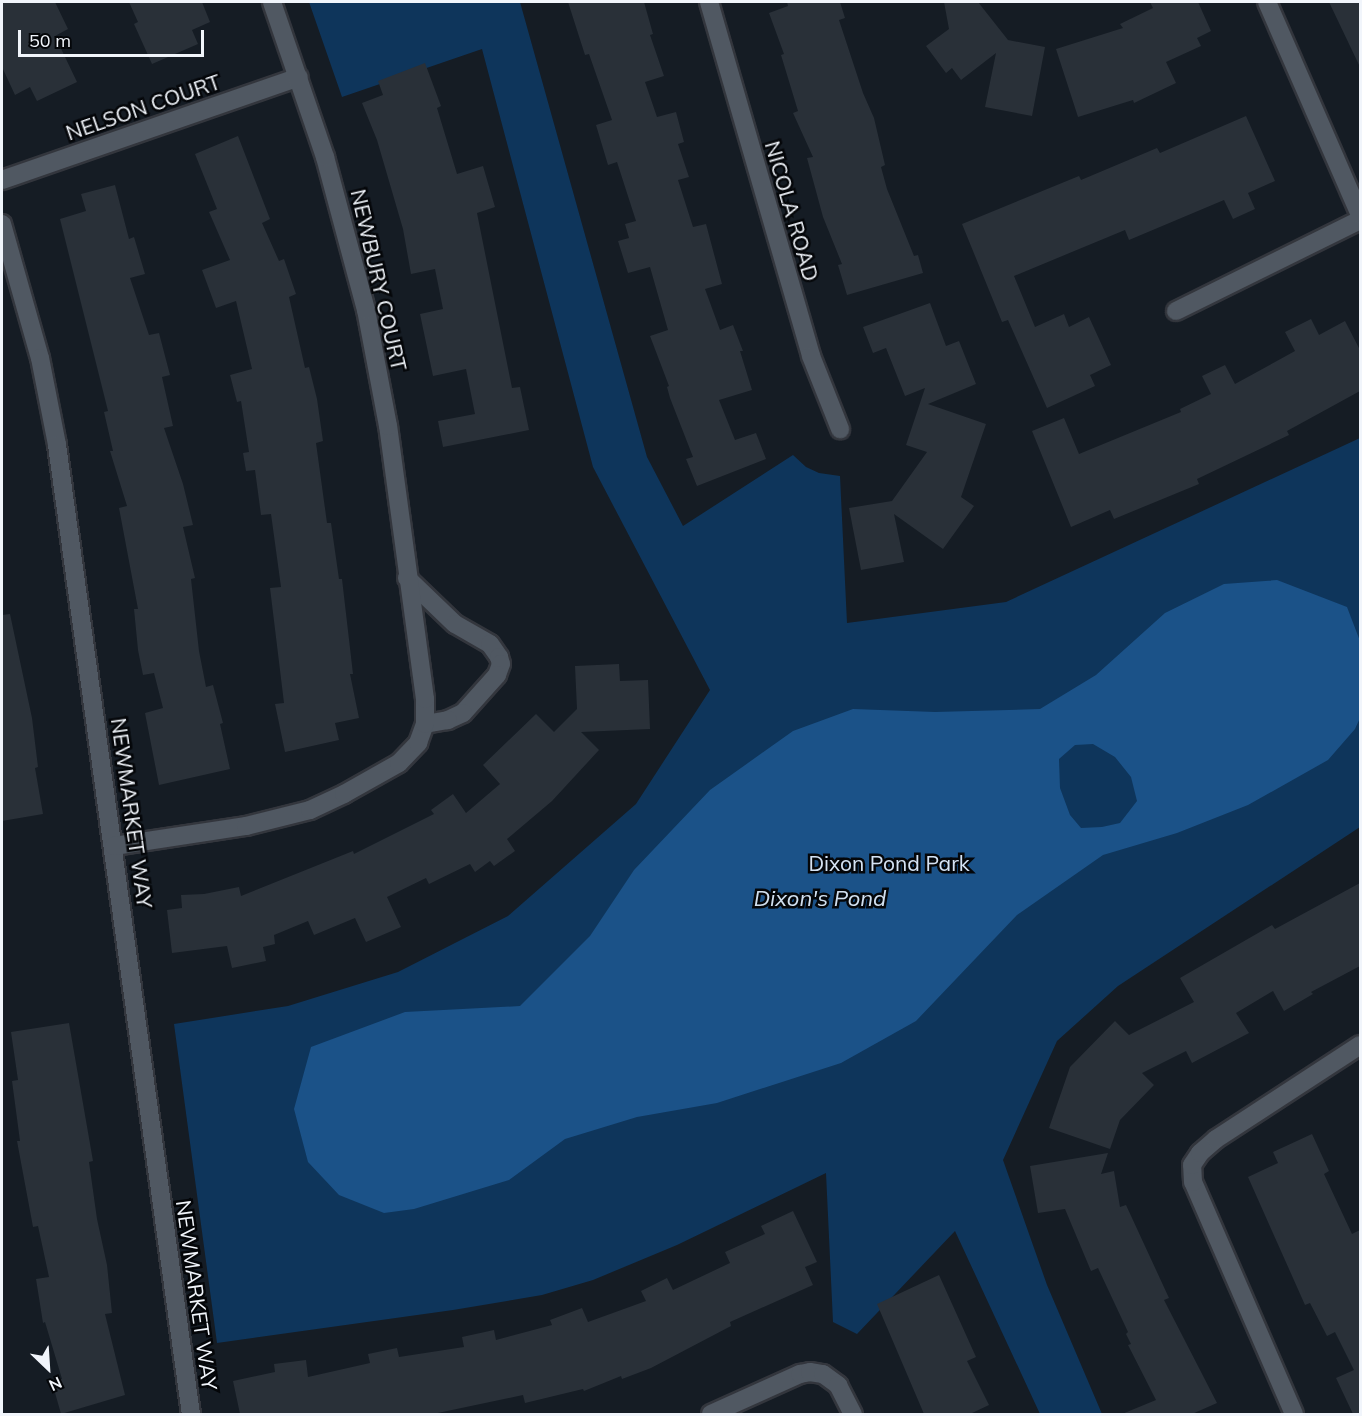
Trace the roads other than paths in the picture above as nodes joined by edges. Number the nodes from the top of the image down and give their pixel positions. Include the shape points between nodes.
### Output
1 (272, 2) edge
2 (709, 2) edge
3 (1267, 2) edge
4 (299, 77) junction
5 (2, 180) edge
6 (1360, 218) edge
7 (2, 224) edge
8 (1176, 311) dead end
9 (840, 429) dead end
10 (407, 578) junction
11 (425, 724) junction
12 (114, 846) junction
13 (1360, 1045) edge
14 (191, 1414) edge
15 (711, 1414) edge
16 (854, 1414) edge
17 (1294, 1414) edge

1 - 4 street, NEWBURY COURT
2 - 9 street, NICOLA ROAD via 811,356
3 - 6 street
4 - 5 street, NELSON COURT
4 - 10 street, NEWBURY COURT via 334,185 366,310 388,426
6 - 8 street
7 - 12 street, NEWMARKET WAY via 32,323 47,390
10 - 11 street, NEWBURY COURT via 425,699
10 - 11 street via 455,624 490,644 501,664 497,675 463,713
11 - 12 street, NEWBURY COURT via 418,743 399,763 310,810 246,826
12 - 14 street, NEWMARKET WAY
13 - 17 street via 1216,1139 1192,1165 1194,1182
15 - 16 street via 810,1372 823,1374 838,1385

